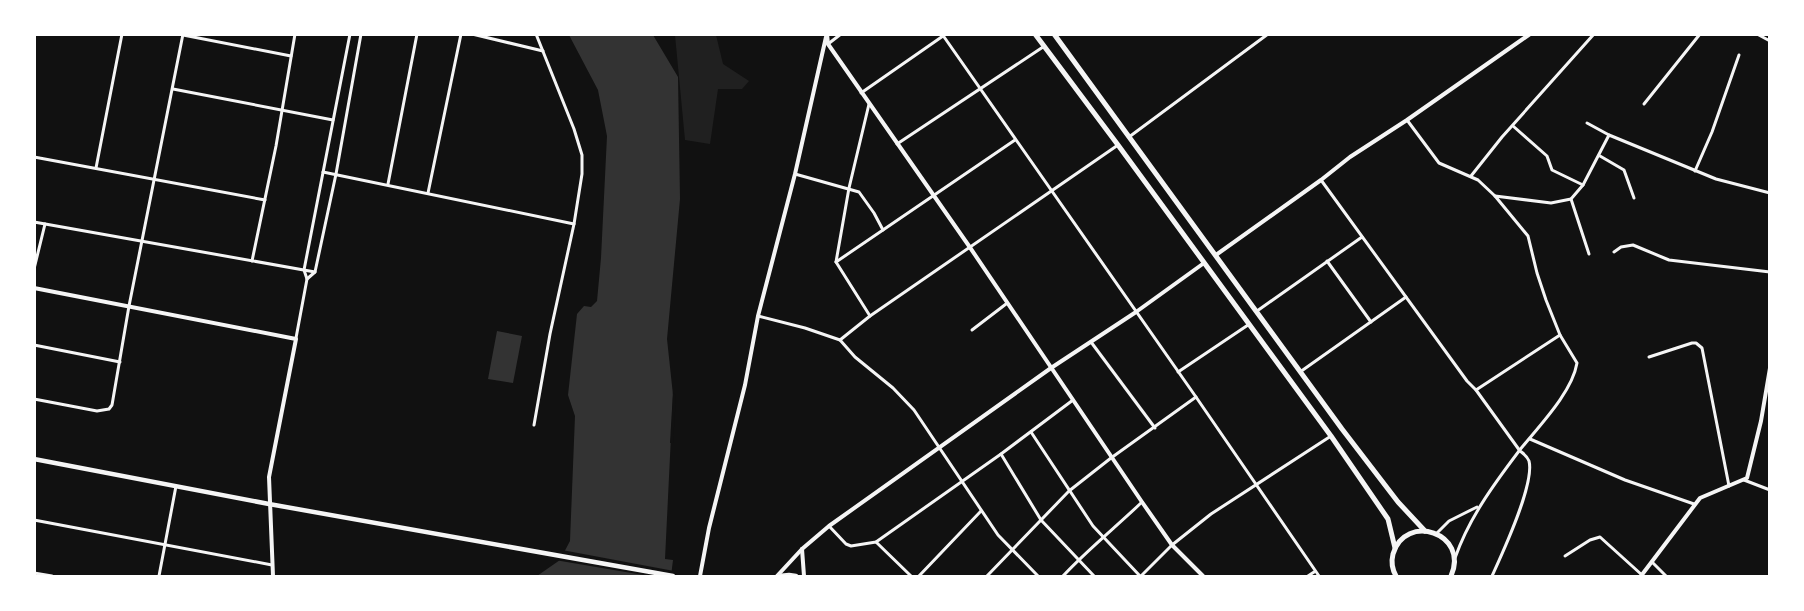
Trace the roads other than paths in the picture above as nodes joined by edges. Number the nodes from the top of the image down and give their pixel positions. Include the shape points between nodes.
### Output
1 (122, 34) edge
2 (295, 34) edge
3 (350, 34) edge
4 (361, 34) edge
5 (417, 34) edge
6 (462, 34) edge
7 (472, 34) edge
8 (536, 34) edge
9 (826, 34) edge
10 (841, 34) edge
11 (1035, 34) edge
12 (1054, 34) edge
13 (1268, 34) edge
14 (1530, 34) edge
15 (1593, 34) edge
16 (1700, 34) edge
17 (1757, 34) edge
18 (183, 35) edge
19 (943, 35) edge
20 (1770, 41) edge
21 (828, 44) junction
22 (1043, 47) junction
23 (543, 51) junction
24 (1740, 55) dead end
25 (291, 56) junction
26 (173, 89) junction
27 (981, 89) junction
28 (861, 93) junction
29 (869, 104) junction
30 (1644, 104) dead end
31 (282, 110) junction
32 (334, 120) junction
33 (1407, 120) junction
34 (1587, 123) dead end
35 (1512, 126) junction
36 (1609, 135) junction
37 (1129, 137) junction
38 (1016, 139) junction
39 (897, 144) junction
40 (1118, 145) junction
41 (1600, 156) junction
42 (34, 157) edge
43 (96, 169) junction
44 (1695, 171) junction
45 (323, 172) junction
46 (336, 174) junction
47 (795, 174) junction
48 (1471, 176) junction
49 (155, 179) junction
50 (1321, 180) junction
51 (388, 184) junction
52 (1583, 185) junction
53 (849, 188) junction
54 (1052, 192) junction
55 (428, 193) junction
56 (1770, 193) edge
57 (932, 196) junction
58 (1495, 196) junction
59 (1634, 198) dead end
60 (1571, 199) junction
61 (265, 200) junction
62 (34, 222) edge
63 (45, 224) junction
64 (574, 225) junction
65 (882, 230) junction
66 (1362, 237) junction
67 (142, 240) junction
68 (969, 246) junction
69 (1614, 252) dead end
70 (1589, 254) dead end
71 (1216, 255) junction
72 (252, 261) junction
73 (1327, 261) junction
74 (836, 262) junction
75 (1204, 263) junction
76 (34, 269) edge
77 (304, 270) junction
78 (315, 272) junction
79 (1770, 272) edge
80 (307, 279) junction
81 (34, 288) edge
82 (1406, 297) junction
83 (1006, 304) junction
84 (129, 306) junction
85 (1257, 311) junction
86 (1136, 312) junction
87 (758, 316) junction
88 (870, 316) junction
89 (1371, 322) junction
90 (1250, 324) junction
91 (972, 330) dead end
92 (1560, 335) junction
93 (296, 339) junction
94 (840, 340) junction
95 (1090, 341) junction
96 (34, 345) edge
97 (1649, 357) dead end
98 (120, 362) junction
99 (1051, 368) junction
100 (1770, 368) edge
101 (1178, 372) junction
102 (1300, 372) junction
103 (1476, 390) junction
104 (1196, 397) junction
105 (34, 399) edge
106 (1073, 400) junction
107 (534, 425) dead end
108 (1155, 428) junction
109 (1342, 429) junction
110 (1031, 432) junction
111 (1331, 436) junction
112 (1530, 439) junction
113 (939, 448) junction
114 (1520, 451) junction
115 (1001, 454) junction
116 (1111, 458) junction
117 (34, 459) edge
118 (1744, 480) junction
119 (962, 483) junction
120 (1256, 484) junction
121 (176, 486) junction
122 (1729, 486) junction
123 (1770, 490) edge
124 (1069, 491) junction
125 (1142, 502) junction
126 (269, 504) junction
127 (1694, 504) junction
128 (1479, 507) junction
129 (981, 511) junction
130 (34, 520) edge
131 (1041, 520) junction
132 (829, 526) junction
133 (1425, 531) junction
134 (1436, 534) junction
135 (1104, 538) junction
136 (876, 542) junction
137 (1172, 544) junction
138 (165, 545) junction
139 (1395, 548) junction
140 (802, 549) junction
141 (1013, 551) junction
142 (1565, 556) dead end
143 (1078, 560) junction
144 (1455, 560) junction
145 (1652, 562) junction
146 (272, 565) junction
147 (1314, 572) junction
148 (34, 573) edge
149 (52, 576) edge
150 (159, 576) edge
151 (273, 576) edge
152 (673, 576) edge
153 (700, 576) edge
154 (778, 576) edge
155 (796, 576) edge
156 (804, 576) edge
157 (911, 576) edge
158 (919, 576) edge
159 (987, 576) edge
160 (1038, 576) edge
161 (1063, 576) edge
162 (1094, 576) edge
163 (1140, 576) edge
164 (1203, 576) edge
165 (1308, 576) edge
166 (1319, 576) edge
167 (1394, 576) edge
168 (1451, 576) edge
169 (1492, 576) edge
170 (1642, 576) edge
171 (1666, 576) edge

1 - 43 street
2 - 25 street
3 - 32 street
4 - 46 street
5 - 51 street
6 - 55 street
7 - 23 street
8 - 23 street
9 - 21 street
9 - 47 street
10 - 21 street
11 - 22 highway
12 - 37 highway
13 - 37 street
14 - 33 street
15 - 35 street
16 - 30 street
17 - 20 street
18 - 25 street
18 - 26 street
19 - 27 street
19 - 28 street
21 - 28 street
22 - 27 street
22 - 40 highway
23 - 64 street via 582,155
24 - 44 street
25 - 31 street
26 - 31 street
26 - 49 street
27 - 38 street
27 - 39 street
28 - 29 street
29 - 39 street
29 - 53 street
31 - 32 street
31 - 61 street
32 - 45 street
33 - 48 street via 1439,163
33 - 50 street
34 - 36 street
35 - 48 street
35 - 52 street via 1547,156 1552,170
36 - 41 street
36 - 44 street
37 - 40 highway
37 - 71 highway
38 - 54 street
38 - 57 street
39 - 57 street
40 - 54 street
40 - 75 highway
41 - 52 street
41 - 59 street via 1624,170
42 - 43 street
43 - 49 street
44 - 56 street
45 - 46 street
45 - 77 street
46 - 51 street
46 - 78 street
47 - 53 street
47 - 87 street
48 - 58 street
49 - 61 street
49 - 67 street
50 - 66 street
50 - 71 street
51 - 55 street
52 - 60 street
53 - 65 street via 859,192
53 - 74 street
54 - 68 street
54 - 86 street
55 - 64 street
57 - 65 street
57 - 68 street
58 - 60 street via 1551,203
58 - 92 street via 1528,236
60 - 70 street
61 - 72 street
62 - 63 street
63 - 67 street
63 - 76 street
64 - 107 street
65 - 74 street
66 - 73 street
66 - 82 street
67 - 72 street
67 - 84 street
68 - 83 street
68 - 88 street
69 - 79 street via 1634,245 1669,260
71 - 75 highway
71 - 85 highway
72 - 77 street
73 - 85 street
73 - 89 street
74 - 88 street
75 - 86 street
75 - 90 highway
77 - 78 street
77 - 80 street
78 - 80 street
80 - 93 street
81 - 84 street
82 - 89 street
82 - 103 street
83 - 91 street
83 - 99 street
84 - 93 street
84 - 98 street
85 - 102 highway
86 - 95 street
86 - 101 street
87 - 94 street
87 - 153 street
88 - 94 street
89 - 102 street
90 - 101 street
90 - 111 highway
92 - 103 street
92 - 112 street via 1577,366 1549,416
93 - 126 street via 272,458
94 - 113 street via 914,410
95 - 99 street
95 - 108 street
96 - 98 street
97 - 122 street via 1696,342 1702,348
98 - 105 street via 112,405 104,411
99 - 106 street
99 - 113 street
100 - 118 street via 1756,442
101 - 104 street
102 - 109 highway
103 - 114 street
104 - 108 street
104 - 120 street
106 - 110 street
106 - 116 street
108 - 116 street
109 - 111 highway
109 - 133 highway
110 - 115 street
110 - 124 street
111 - 120 street
111 - 139 highway via 1388,519
112 - 114 street
112 - 127 street via 1625,480
113 - 119 street
113 - 132 street
114 - 128 street
114 - 169 street via 1530,463 1526,486
115 - 119 street
115 - 131 street
116 - 124 street
116 - 125 street
117 - 121 main road
118 - 122 street
118 - 123 street
119 - 129 street
119 - 136 street
120 - 137 street
120 - 147 street
121 - 126 main road
121 - 138 street
122 - 127 street
124 - 131 street
124 - 135 street
125 - 135 street
125 - 137 street
126 - 146 street
126 - 152 main road
127 - 145 street
128 - 134 street via 1449,521
128 - 144 street
129 - 141 street
129 - 158 street
130 - 138 street
131 - 141 street
131 - 143 street
132 - 136 street via 851,546
132 - 140 street
133 - 134 highway
133 - 139 highway via 1409,534
134 - 144 highway via 1449,544
135 - 143 street
135 - 163 street
136 - 157 street
137 - 163 street
137 - 164 street
138 - 146 street
138 - 150 street
139 - 167 highway
140 - 154 street
140 - 156 street
141 - 159 street
141 - 160 street
142 - 170 street via 1600,537
143 - 161 street
143 - 162 street
144 - 168 highway
145 - 170 street
145 - 171 street
146 - 151 street
147 - 165 street
147 - 166 street
148 - 149 street
154 - 155 main road

